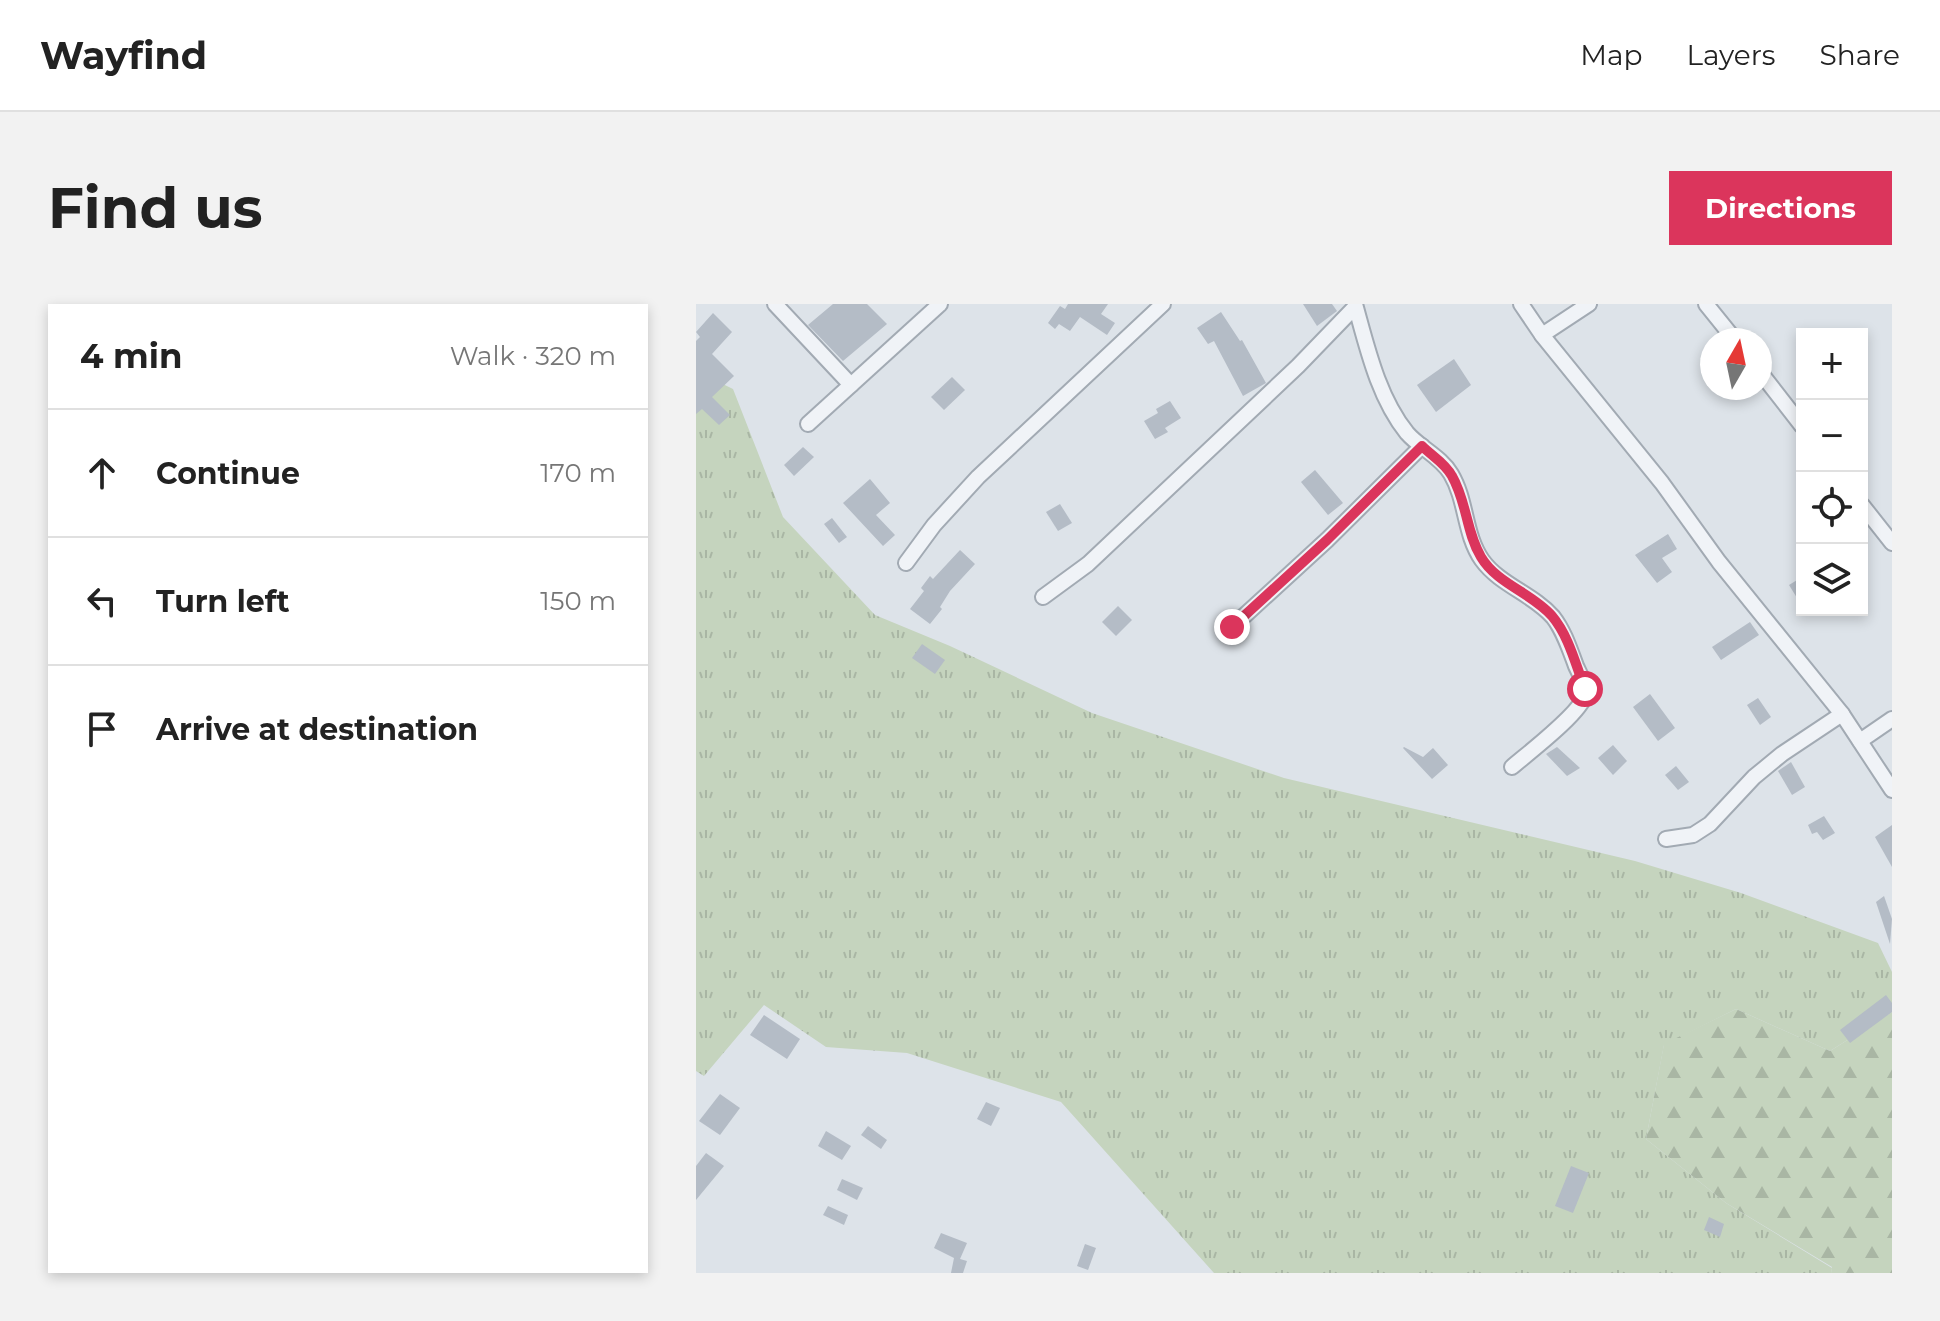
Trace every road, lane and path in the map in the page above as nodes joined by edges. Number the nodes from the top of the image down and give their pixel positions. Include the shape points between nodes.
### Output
1 (775, 304) edge
2 (940, 304) edge
3 (1163, 304) edge
4 (1521, 304) edge
5 (1589, 304) edge
6 (1706, 304) edge
7 (1355, 305) edge
8 (1725, 328) edge
9 (1542, 335) junction
10 (851, 385) junction
11 (1772, 387) edge
12 (1796, 418) edge
13 (808, 424) dead end
14 (1422, 446) junction
15 (1868, 513) edge
16 (1892, 543) edge
17 (906, 563) dead end
18 (1043, 597) dead end
19 (1232, 627) dead end
20 (1842, 714) junction
21 (1892, 719) edge
22 (1860, 741) junction
23 (1512, 767) dead end
24 (1892, 790) edge
25 (1666, 839) dead end

1 - 10 street
2 - 10 street
3 - 17 street via 978,477
4 - 9 street
5 - 9 street
6 - 8 street
7 - 14 street via 1384,395 1402,426
7 - 18 street via 1298,366 1088,564
9 - 20 street
10 - 13 street
11 - 12 street
14 - 19 street
14 - 23 street via 1452,475 1483,561 1552,617 1585,689 1583,700 1566,720
15 - 16 street
20 - 22 street
20 - 25 street via 1754,777 1710,824 1693,835
21 - 22 street
22 - 24 street

